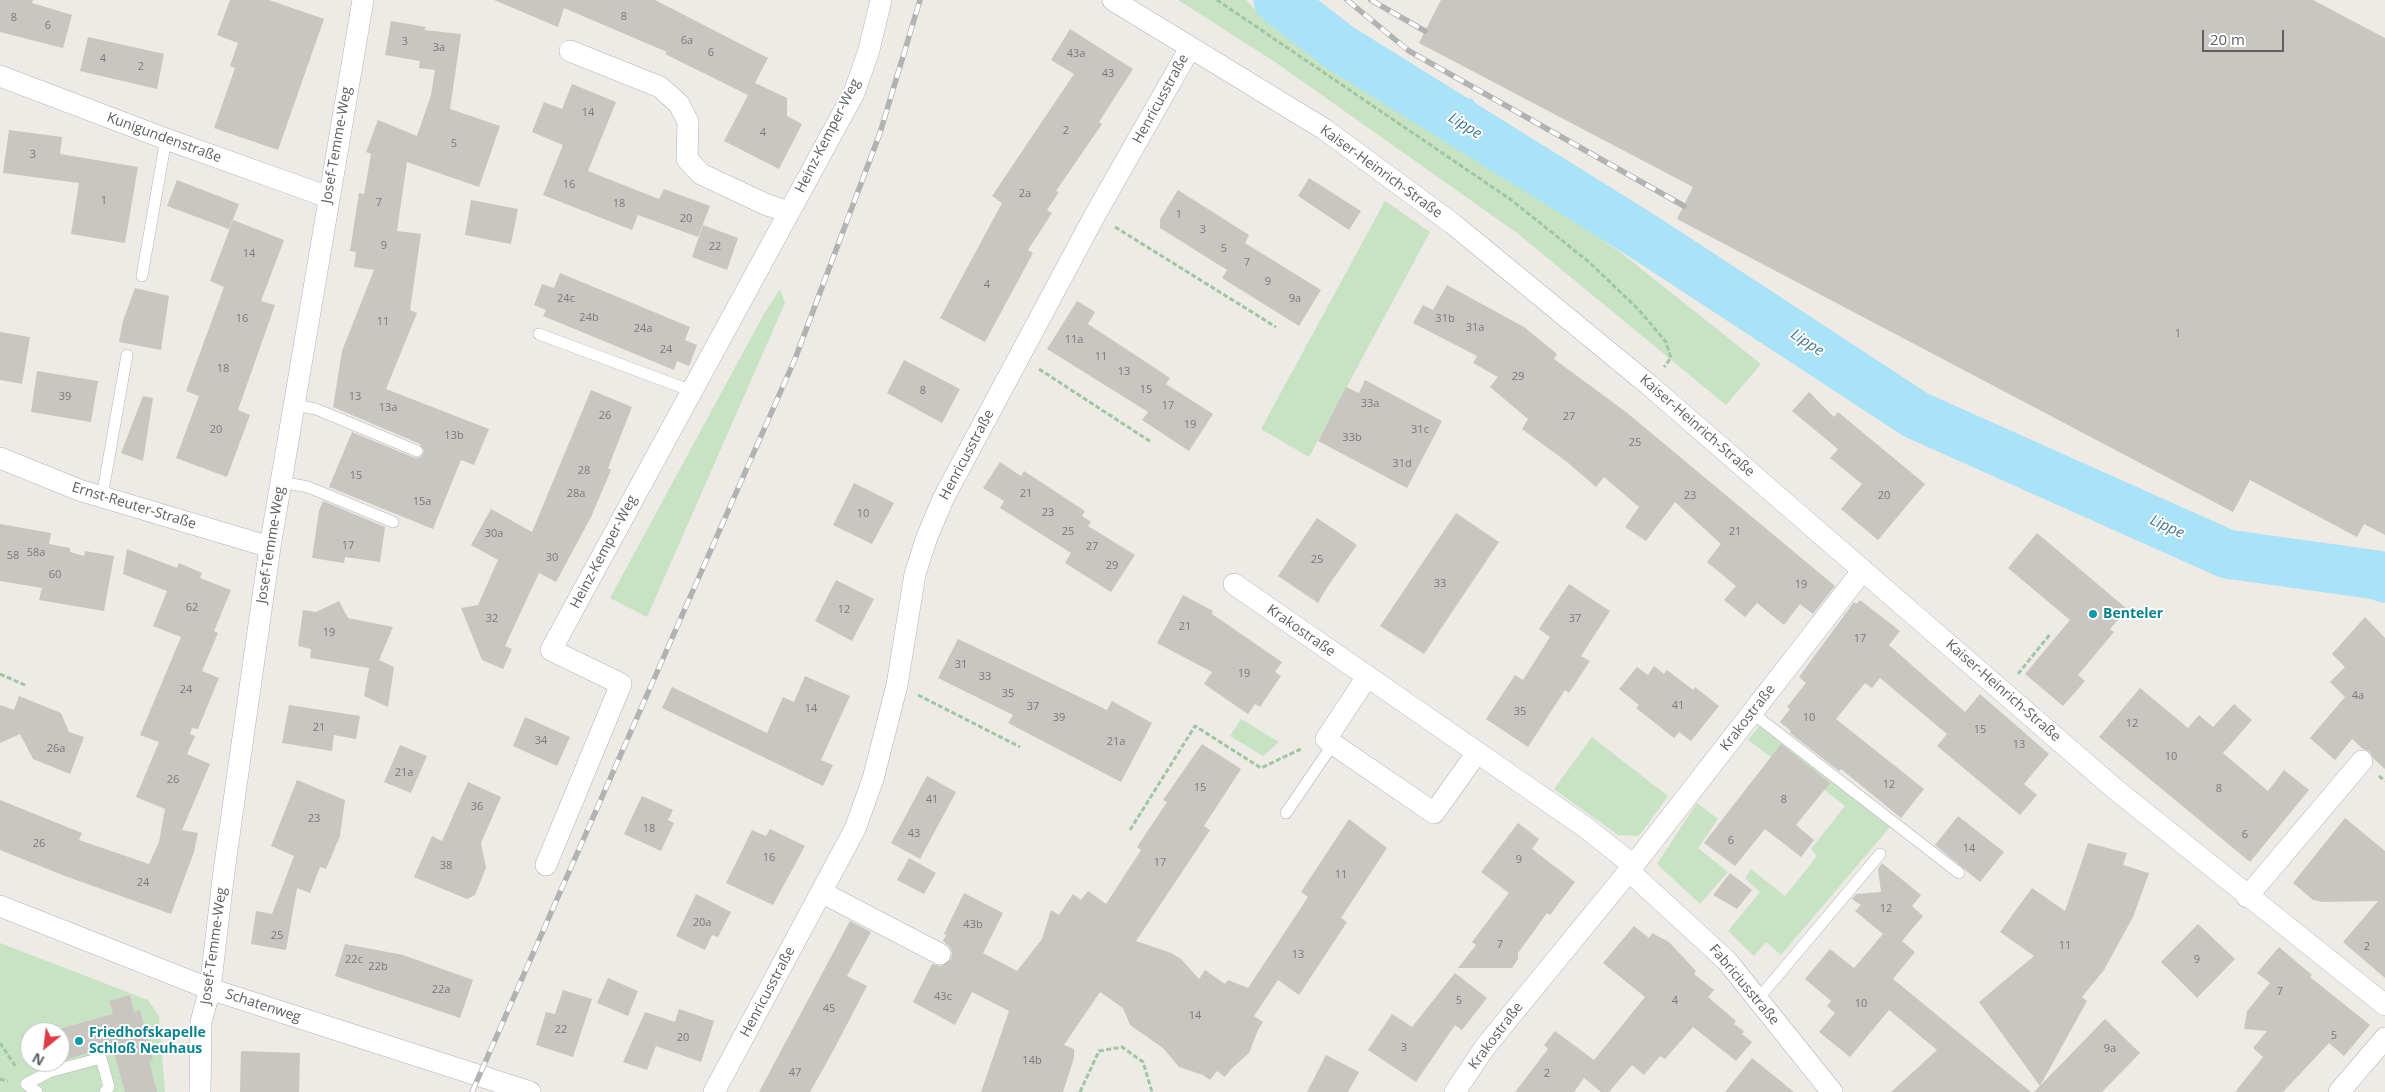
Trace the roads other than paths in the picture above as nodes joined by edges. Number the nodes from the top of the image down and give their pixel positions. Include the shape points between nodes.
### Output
1 (363, 0) edge
2 (881, 0) edge
3 (1113, 0) edge
4 (1190, 48) junction
5 (570, 51) dead end
6 (0, 76) edge
7 (166, 139) junction
8 (328, 197) junction
9 (788, 212) junction
10 (142, 276) dead end
11 (539, 334) dead end
12 (127, 355) dead end
13 (692, 391) junction
14 (294, 405) junction
15 (417, 451) dead end
16 (0, 458) edge
17 (281, 482) junction
18 (102, 497) junction
19 (393, 522) dead end
20 (270, 547) junction
21 (1863, 570) junction
22 (1234, 584) dead end
23 (1367, 677) junction
24 (1751, 712) junction
25 (1329, 742) junction
26 (1476, 754) junction
27 (2362, 761) dead end
28 (1286, 813) dead end
29 (1880, 854) dead end
30 (546, 865) dead end
31 (1631, 868) junction
32 (1959, 873) dead end
33 (822, 892) junction
34 (2247, 896) junction
35 (0, 906) edge
36 (940, 954) dead end
37 (210, 989) junction
38 (1758, 999) junction
39 (2385, 1005) edge
40 (2385, 1038) edge
41 (1828, 1091) edge
42 (37, 1092) edge
43 (105, 1092) edge
44 (200, 1092) edge
45 (530, 1092) edge
46 (714, 1092) edge
47 (1455, 1092) edge
48 (2339, 1092) edge

1 - 8 street, Josef-Temme-Weg
2 - 9 street, Heinz-Kemper-Weg via 854,93
3 - 4 street, Kaiser-Heinrich-Straße
4 - 21 street, Kaiser-Heinrich-Straße via 1324,129 1425,203 1650,385
4 - 33 street, Henricusstraße via 942,499 915,574 897,684 873,779 855,830
5 - 9 street via 660,87 679,104 688,122 687,159 701,174
6 - 7 street, Kunigundenstraße
7 - 8 street, Kunigundenstraße
7 - 10 lane
8 - 14 street, Josef-Temme-Weg
9 - 13 street, Heinz-Kemper-Weg
11 - 13 lane
12 - 18 lane
13 - 30 street, Heinz-Kemper-Weg via 551,650 621,684
14 - 15 lane via 316,409
14 - 17 street, Josef-Temme-Weg
16 - 18 street, Ernst-Reuter-Straße
17 - 19 lane via 308,486
17 - 20 street, Josef-Temme-Weg
18 - 20 street, Ernst-Reuter-Straße
20 - 37 street, Josef-Temme-Weg
21 - 24 street, Krakostraße
21 - 34 street, Kaiser-Heinrich-Straße via 2115,789
22 - 23 street, Krakostraße
23 - 25 street
23 - 26 street, Krakostraße
24 - 31 street, Krakostraße
24 - 32 lane
25 - 26 street via 1434,813
25 - 28 lane
26 - 31 street, Krakostraße via 1585,827
27 - 34 street
29 - 38 lane
31 - 38 street, Fabriciusstraße via 1727,961
31 - 47 street, Krakostraße via 1485,1047
33 - 36 street
33 - 46 street, Henricusstraße
34 - 39 street, Kaiser-Heinrich-Straße
35 - 37 street, Schatenweg
37 - 44 street, Josef-Temme-Weg via 200,1022
37 - 45 street, Schatenweg
38 - 41 street, Fabriciusstraße
40 - 48 street
42 - 43 lane via 26,1084 49,1072 101,1058 109,1087

